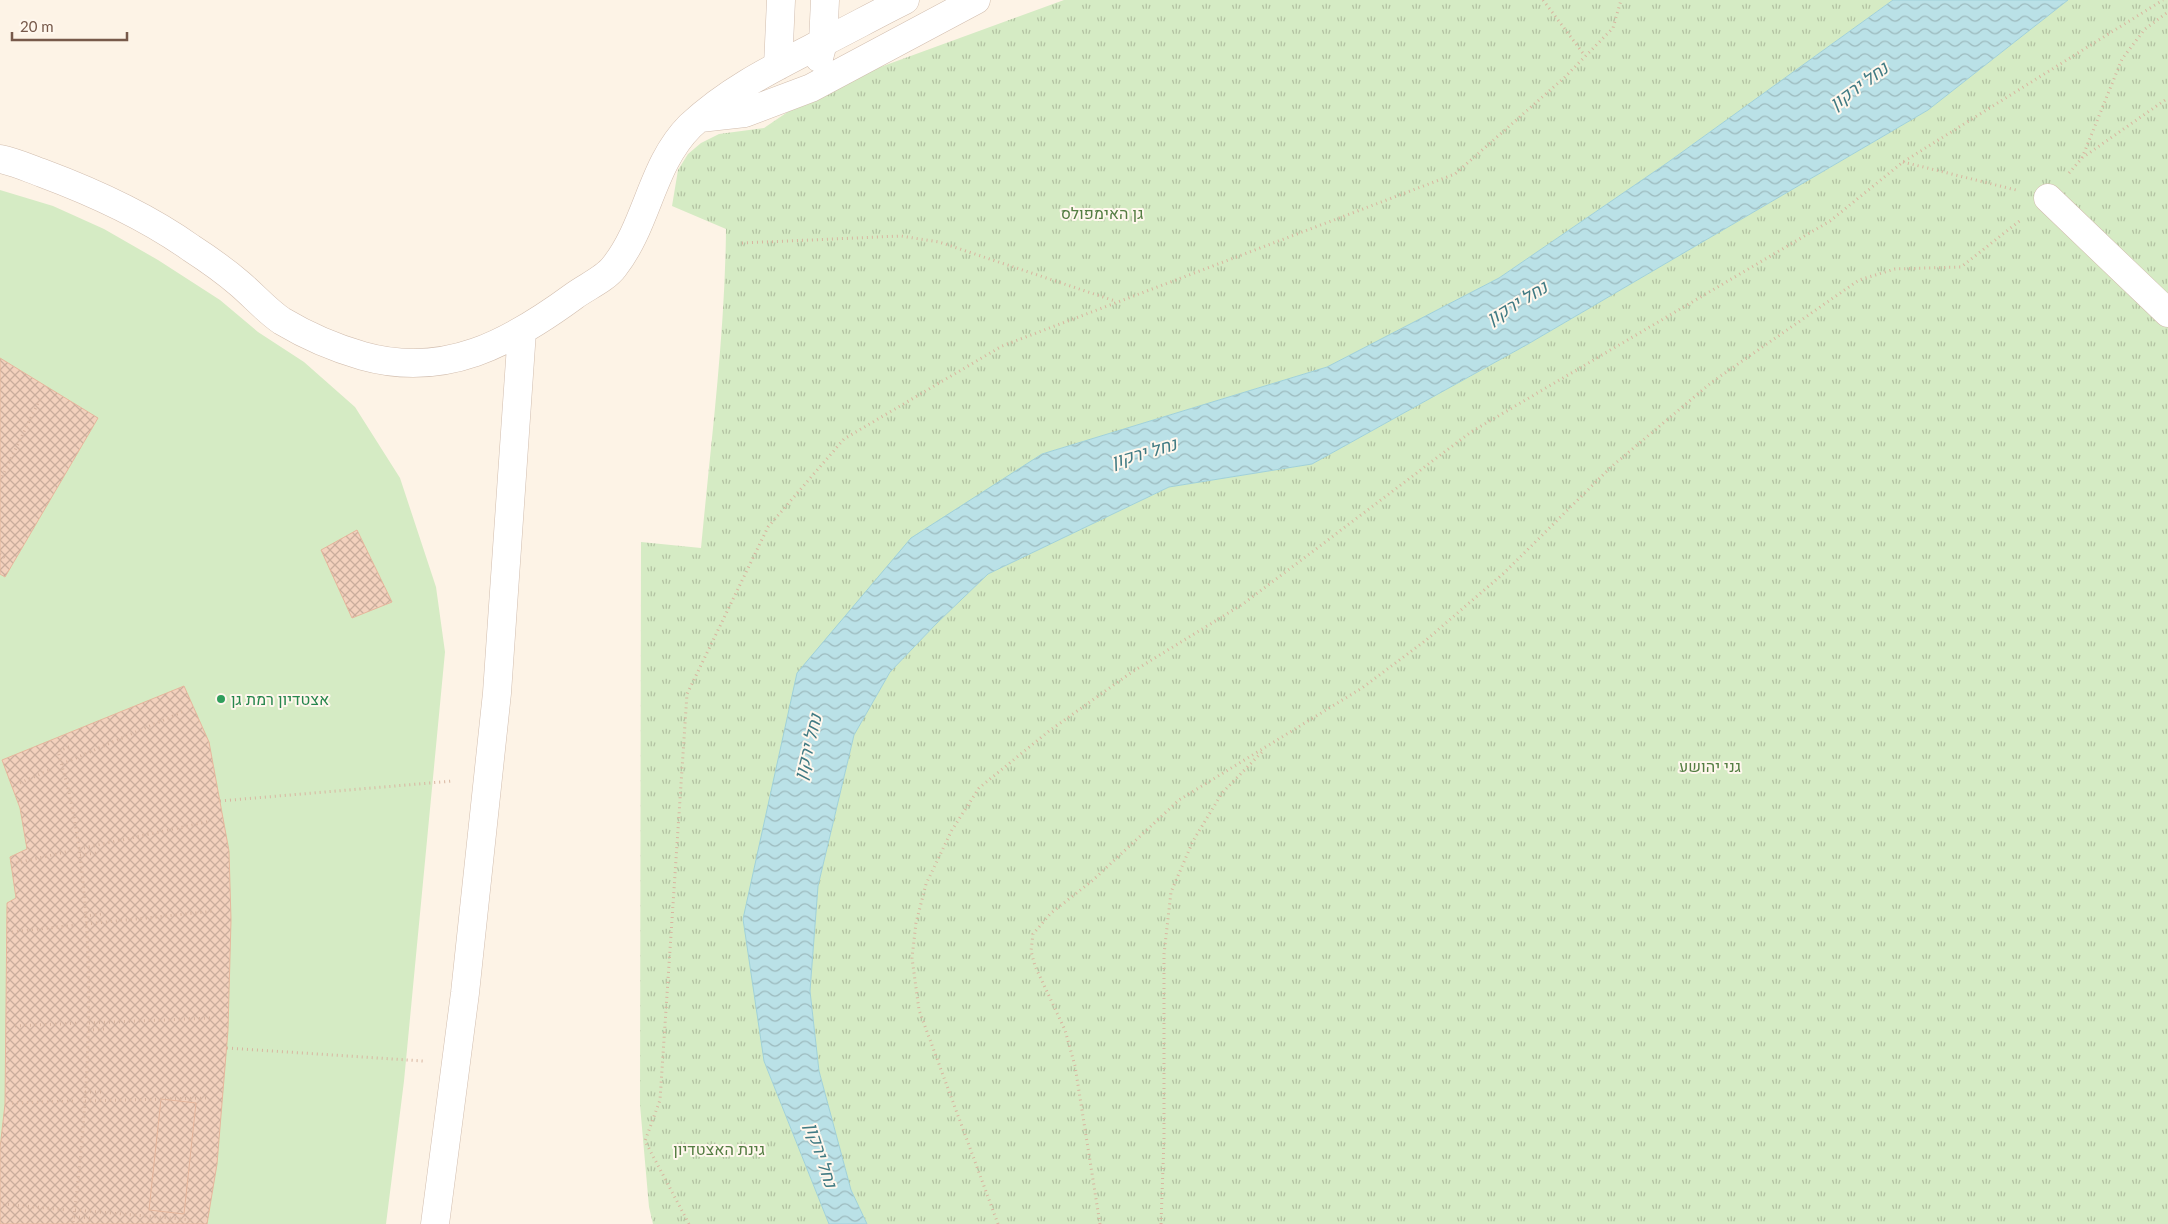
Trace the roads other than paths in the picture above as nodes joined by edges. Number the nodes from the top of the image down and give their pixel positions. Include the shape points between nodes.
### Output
1 (781, 0) edge
2 (825, 0) edge
3 (905, 0) edge
4 (976, 0) edge
5 (822, 43) junction
6 (778, 66) junction
7 (810, 88) junction
8 (700, 118) junction
9 (0, 159) edge
10 (2048, 198) road end
11 (2168, 313) edge
12 (522, 331) junction
13 (435, 1224) edge

1 - 6 lane
2 - 5 lane
3 - 5 lane
4 - 7 lane
5 - 6 lane
5 - 7 lane
6 - 7 lane
6 - 8 lane via 734,89
7 - 8 lane via 745,113
8 - 12 lane via 674,143 613,268
9 - 12 lane via 63,181 130,211 189,246 238,282 280,320 321,342 365,357 410,363 454,360 498,345
10 - 11 lane
12 - 13 lane via 497,693 465,993

